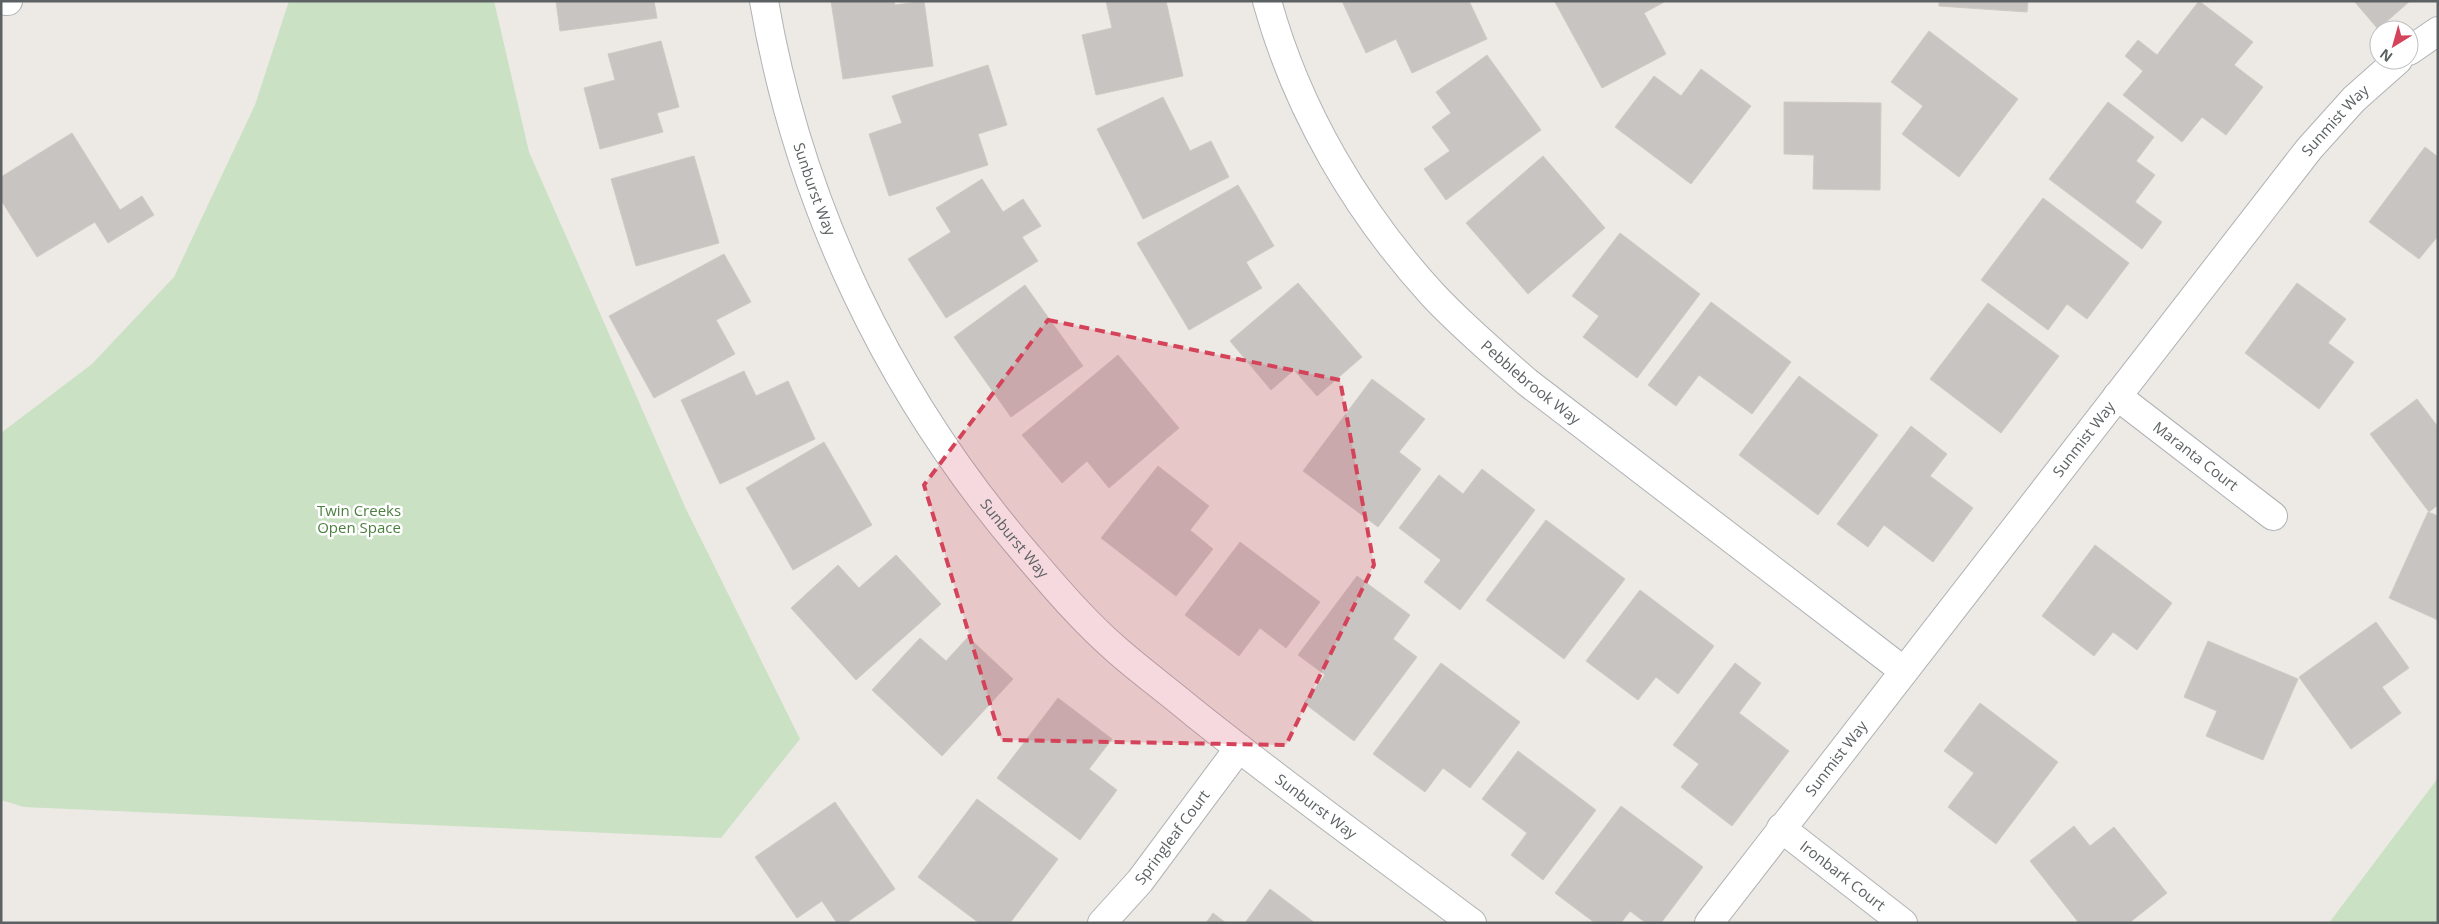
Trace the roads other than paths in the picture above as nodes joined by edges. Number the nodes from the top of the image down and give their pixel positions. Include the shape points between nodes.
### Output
1 (764, 1) edge
2 (1267, 1) edge
3 (2438, 31) edge
4 (2419, 44) edge
5 (2387, 70) edge
6 (2117, 396) junction
7 (2272, 516) dead end
8 (1904, 671) junction
9 (1239, 748) junction
10 (1781, 828) junction
11 (1102, 923) edge
12 (1472, 923) edge
13 (1708, 923) edge
14 (1903, 923) edge

1 - 9 street, Sunburst Way via 774,58 806,172 834,247 876,336 937,439 983,504 1061,595 1118,651
2 - 8 street, Pebblebrook Way via 1303,100 1339,169 1382,234 1433,295 1527,382
3 - 4 street
5 - 6 street, Sunmist Way via 2354,99 2309,149
6 - 7 street, Maranta Court
6 - 8 street, Sunmist Way
8 - 10 street, Sunmist Way
9 - 11 street, Springleaf Court via 1140,881
9 - 12 street, Sunburst Way
10 - 13 street, Sunmist Way
10 - 14 street, Ironbark Court

